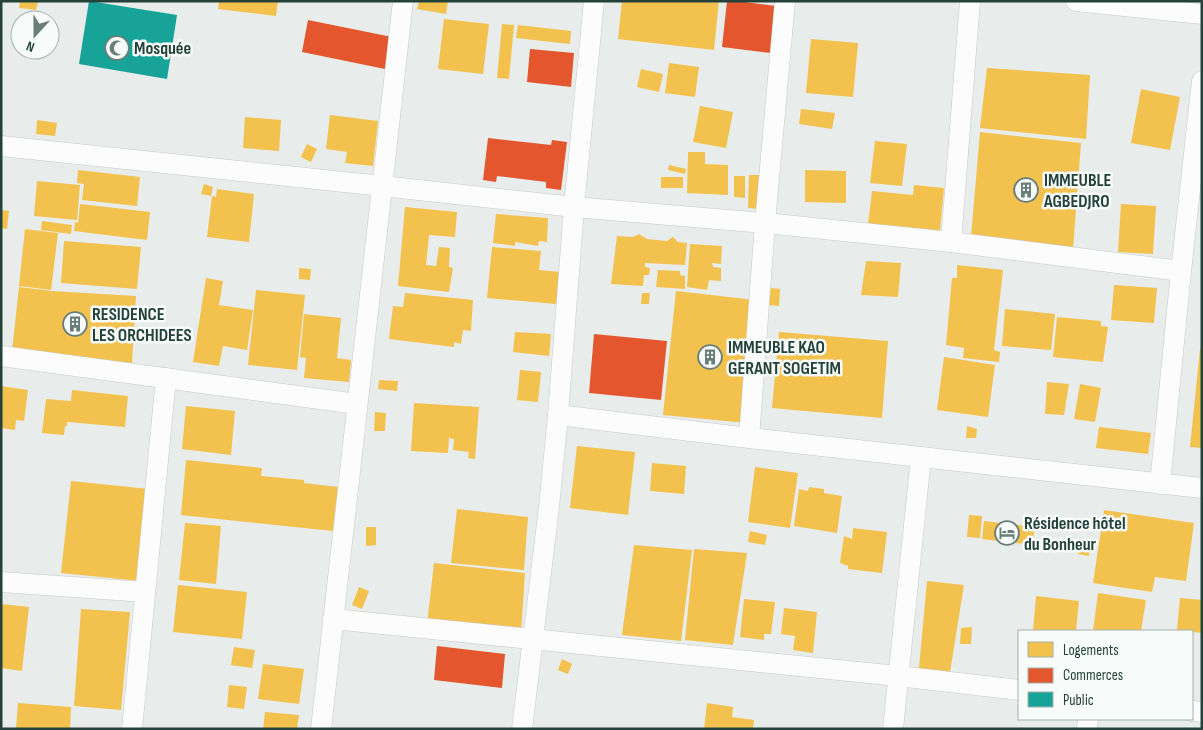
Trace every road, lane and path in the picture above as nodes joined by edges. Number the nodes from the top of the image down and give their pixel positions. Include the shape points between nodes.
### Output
1 (403, 1) edge
2 (594, 1) edge
3 (785, 1) edge
4 (970, 1) edge
5 (1076, 1) edge
6 (1202, 14) edge
7 (1202, 81) edge
8 (1, 146) edge
9 (382, 186) junction
10 (574, 207) junction
11 (765, 223) junction
12 (951, 242) junction
13 (1181, 271) junction
14 (1, 356) edge
15 (166, 378) junction
16 (357, 404) junction
17 (558, 415) junction
18 (749, 438) junction
19 (922, 457) junction
20 (1160, 484) junction
21 (1202, 488) edge
22 (1, 582) edge
23 (145, 592) junction
24 (333, 619) junction
25 (533, 639) junction
26 (898, 676) junction
27 (1018, 690) edge
28 (132, 729) edge
29 (320, 729) edge
30 (522, 729) edge
31 (893, 729) edge

1 - 9 street
2 - 10 street
3 - 11 street
4 - 12 street
5 - 6 street
7 - 13 street
8 - 9 street
9 - 10 street
9 - 16 street
10 - 11 street
10 - 17 street
11 - 12 street
11 - 18 street
12 - 13 street
13 - 20 street
14 - 15 street
15 - 16 street
15 - 23 street
16 - 24 street
17 - 18 street
17 - 25 street
18 - 19 street
19 - 20 street
19 - 26 street
20 - 21 street
22 - 23 street
23 - 28 street
24 - 25 street
24 - 29 street
25 - 26 street
25 - 30 street
26 - 27 street
26 - 31 street

